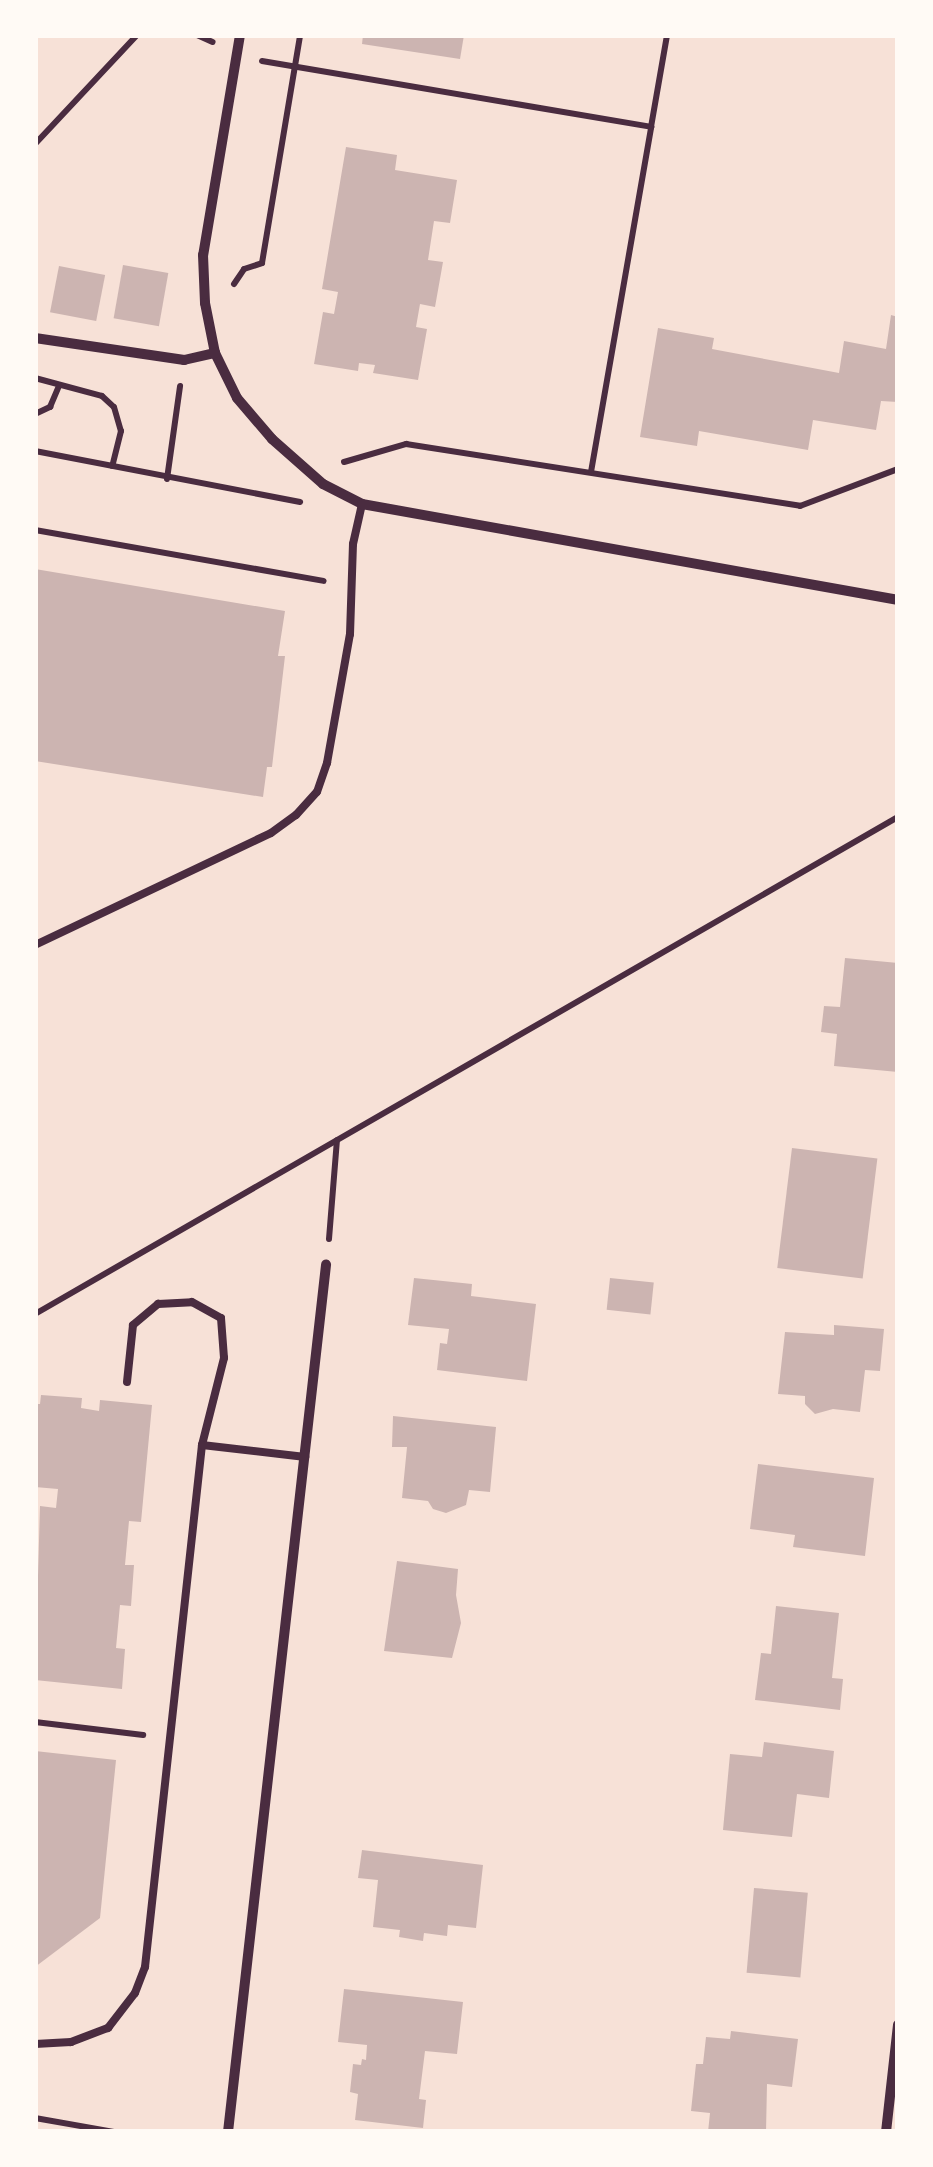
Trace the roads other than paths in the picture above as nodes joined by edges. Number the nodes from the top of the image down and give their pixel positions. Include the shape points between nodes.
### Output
1 (240, 35) edge
2 (35, 338) edge
3 (215, 353) junction
4 (362, 504) junction
5 (898, 600) edge
6 (35, 945) edge
7 (326, 1265) road end
8 (127, 1382) dead end
9 (202, 1444) junction
10 (305, 1457) junction
11 (898, 2025) edge
12 (35, 2044) edge
13 (228, 2132) edge
14 (886, 2132) edge

1 - 3 street via 204,254
2 - 3 street via 184,360
3 - 4 street via 236,398 272,438 324,484
4 - 5 street
4 - 6 lane via 350,634 317,792 271,832
7 - 10 street
8 - 9 lane via 133,1325 158,1304 192,1302 221,1318 224,1358
9 - 10 lane
9 - 12 lane via 145,1966 135,1994 108,2028 71,2042
10 - 13 street
11 - 14 street

